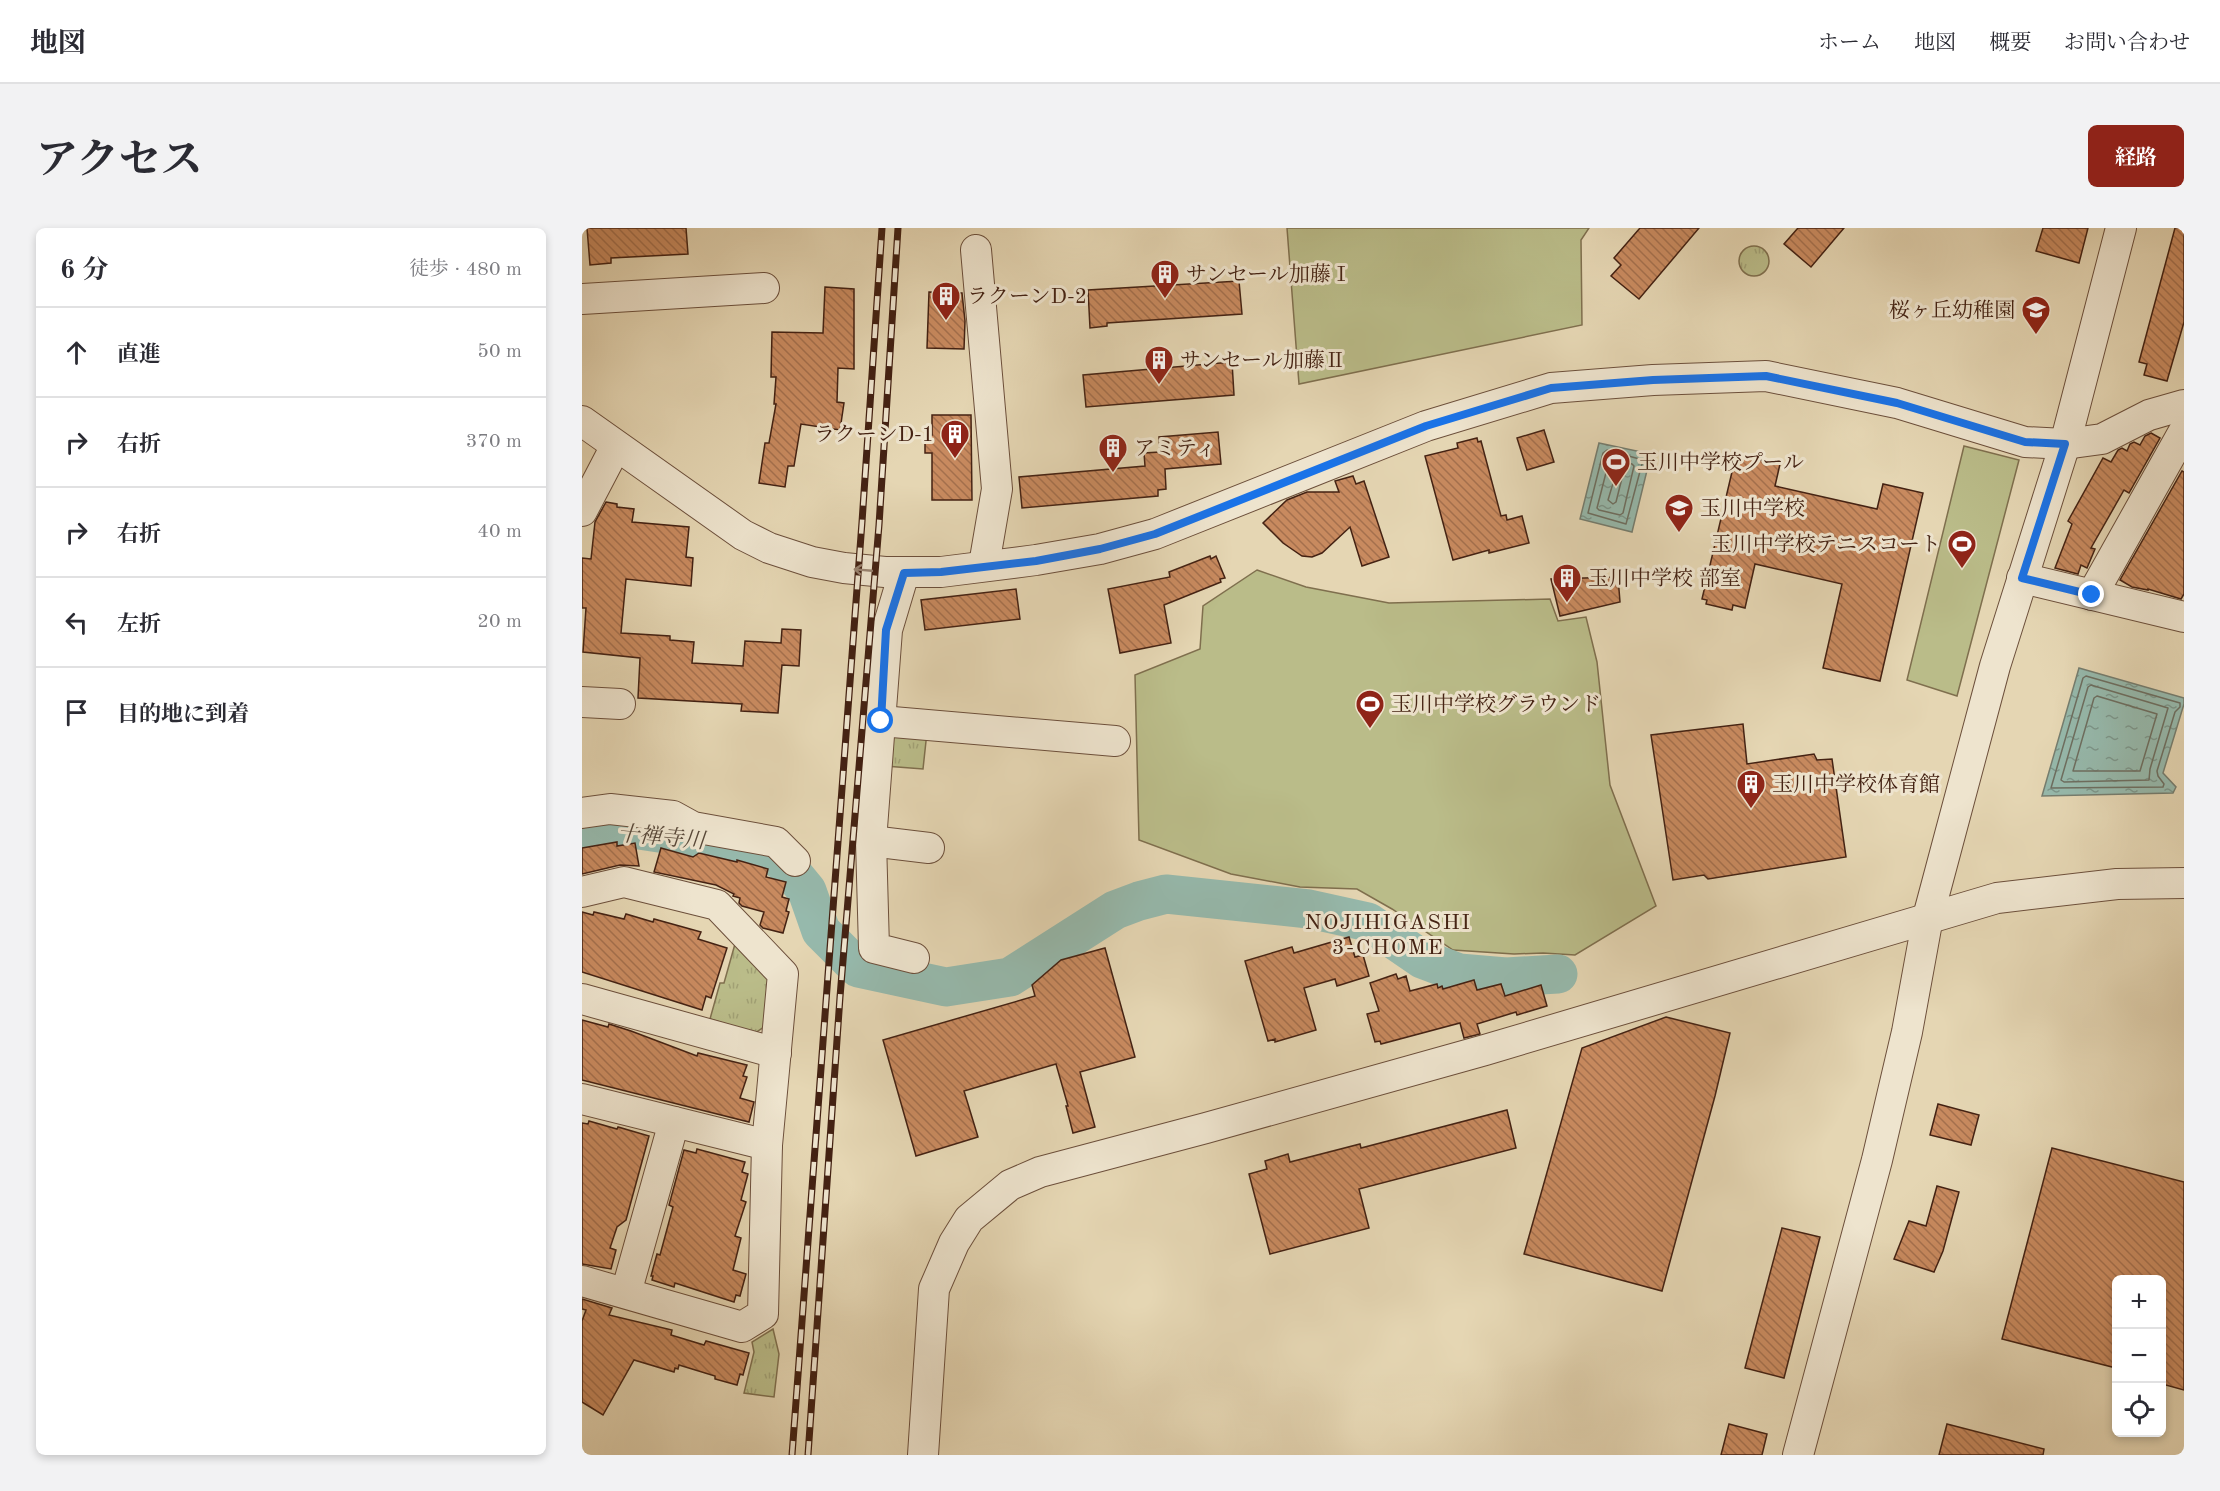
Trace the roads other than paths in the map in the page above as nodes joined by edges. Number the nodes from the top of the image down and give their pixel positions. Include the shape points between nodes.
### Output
1 (2121, 228) edge
2 (976, 250) dead end
3 (764, 288) dead end
4 (582, 299) edge
5 (2184, 405) edge
6 (582, 421) edge
7 (2184, 431) edge
8 (2065, 444) junction
9 (616, 446) junction
10 (582, 511) edge
11 (717, 516) junction
12 (984, 565) junction
13 (904, 573) junction
14 (2022, 578) junction
15 (2092, 595) junction
16 (2184, 617) edge
17 (582, 702) edge
18 (620, 704) dead end
19 (881, 721) junction
20 (1114, 741) dead end
21 (582, 813) edge
22 (871, 841) junction
23 (929, 848) dead end
24 (795, 861) dead end
25 (2184, 883) edge
26 (582, 892) edge
27 (1928, 917) junction
28 (914, 958) dead end
29 (582, 999) edge
30 (776, 1053) junction
31 (582, 1099) edge
32 (674, 1122) junction
33 (767, 1145) junction
34 (582, 1281) edge
35 (626, 1293) junction
36 (924, 1455) edge
37 (1798, 1455) edge

1 - 8 street
2 - 12 street via 997,489
3 - 4 street
5 - 8 street via 2149,415 2102,439
6 - 9 street
7 - 15 street
8 - 12 street via 2025,442 1897,403 1766,376 1551,388 1426,426 1155,534 1036,561
8 - 14 street
9 - 10 street
9 - 11 street
11 - 12 street via 809,545 942,557
13 -> 11 street via 812,562 769,548
12 - 13 street
13 - 19 street via 886,630
14 - 15 street
14 - 27 street
15 - 16 street
17 - 18 street
19 - 20 street
19 - 22 street
21 - 24 street via 610,809 673,816 693,827 776,842
22 - 23 street
22 - 28 street via 874,948
25 - 27 street via 2117,884 1997,897
26 - 30 street via 624,882 717,905 783,974
27 - 36 street via 1474,1054 1040,1172 1010,1185 969,1220 934,1289
27 - 37 street via 1908,1032 1880,1148
29 - 30 street
30 - 33 street
31 - 32 street
32 - 33 street
32 - 35 street
33 - 35 street via 763,1314 742,1327
34 - 35 street

